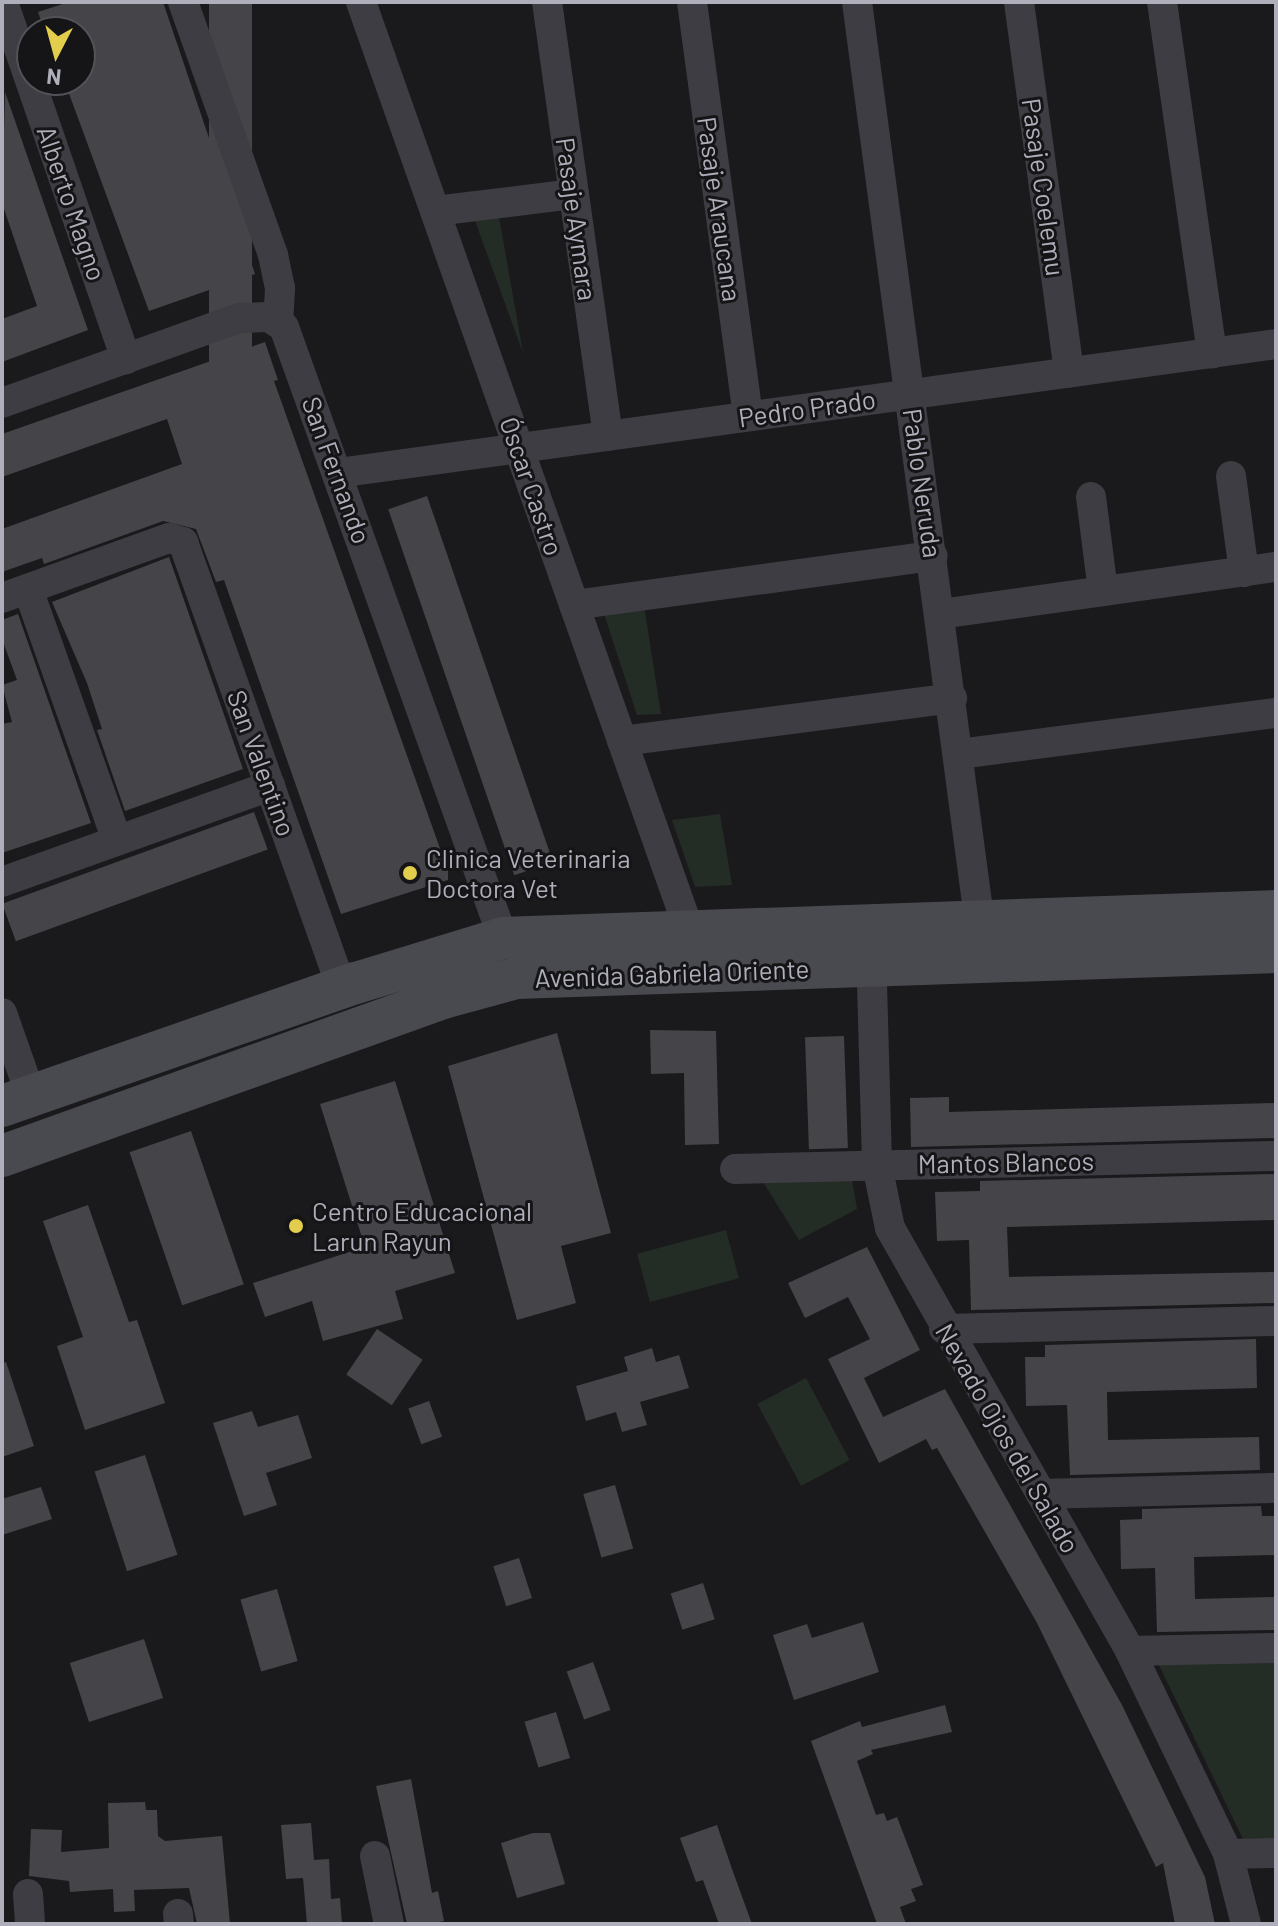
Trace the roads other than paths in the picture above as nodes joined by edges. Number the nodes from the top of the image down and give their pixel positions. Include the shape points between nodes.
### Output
1 (3, 2) edge
2 (183, 2) edge
3 (361, 2) edge
4 (547, 2) edge
5 (692, 2) edge
6 (857, 2) edge
7 (1019, 2) edge
8 (1162, 2) edge
9 (574, 194) junction
10 (435, 211) junction
11 (278, 321) junction
12 (1276, 344) edge
13 (1212, 353) junction
14 (126, 359) junction
15 (1069, 373) junction
16 (910, 394) junction
17 (2, 403) edge
18 (748, 416) junction
19 (608, 436) junction
20 (519, 448) junction
21 (338, 473) junction
22 (1231, 476) dead end
23 (1091, 497) dead end
24 (933, 556) junction
25 (1276, 567) edge
26 (1244, 572) junction
27 (1103, 591) junction
28 (15, 593) edge
29 (574, 605) junction
30 (940, 614) junction
31 (952, 698) junction
32 (1276, 713) edge
33 (622, 741) junction
34 (959, 754) junction
35 (270, 786) junction
36 (117, 841) junction
37 (2, 882) edge
38 (1276, 911) edge
39 (980, 923) junction
40 (870, 926) junction
41 (689, 931) junction
42 (503, 938) junction
43 (1276, 952) edge
44 (984, 964) junction
45 (871, 967) junction
46 (703, 971) junction
47 (342, 989) junction
48 (2, 1013) edge
49 (17, 1101) edge
50 (2, 1156) edge
51 (1276, 1156) edge
52 (877, 1165) junction
53 (735, 1169) dead end
54 (1276, 1321) edge
55 (944, 1329) junction
56 (1276, 1488) edge
57 (1041, 1494) junction
58 (1276, 1648) edge
59 (1130, 1651) junction
60 (1276, 1853) edge
61 (1228, 1854) junction
62 (375, 1856) dead end
63 (389, 1924) edge
64 (1246, 1924) edge

1 - 14 street, Alberto Magno
2 - 11 street, San Fernando via 273,255 280,288
3 - 10 street, Óscar Castro
4 - 9 street, Pasaje Aymara
5 - 18 street, Pasaje Araucana
6 - 16 street, Pablo Neruda
7 - 15 street, Pasaje Coelemu
8 - 13 street
9 - 10 street
9 - 19 street, Pasaje Aymara
10 - 20 street, Óscar Castro
11 - 14 street via 249,316
11 - 21 street, San Fernando via 288,334
12 - 13 street, Pedro Prado
13 - 15 street, Pedro Prado
14 - 17 street
15 - 16 street, Pedro Prado
16 - 18 street, Pedro Prado
16 - 24 street, Pablo Neruda
18 - 19 street, Pedro Prado
19 - 20 street, Pedro Prado
20 - 21 street, Pedro Prado
20 - 29 street, Óscar Castro
21 - 42 street, San Fernando
22 - 26 street
23 - 27 street
24 - 29 street
24 - 30 street, Pablo Neruda
25 - 26 street
26 - 27 street
27 - 30 street
28 - 35 street, San Valentino via 169,538 179,539
28 - 36 street
29 - 33 street, Óscar Castro
30 - 31 street, Pablo Neruda
31 - 33 street
31 - 34 street, Pablo Neruda
32 - 34 street
33 - 41 street, Óscar Castro
34 - 39 street, Pablo Neruda
35 - 36 street
35 - 47 street, San Valentino
36 - 37 street
38 - 39 main road, Avenida Gabriela Oriente
39 - 40 main road, Avenida Gabriela Oriente
39 - 44 street, Pablo Neruda
40 - 41 main road, Avenida Gabriela Oriente
40 - 45 street, Nevado Ojos del Salado
41 - 42 main road, Avenida Gabriela Oriente
41 - 46 street, Óscar Castro
42 - 47 main road, Avenida Gabriela Oriente
43 - 44 main road, Avenida Gabriela Oriente
44 - 45 main road, Avenida Gabriela Oriente
45 - 46 main road, Avenida Gabriela Oriente
45 - 52 street, Nevado Ojos del Salado
46 - 50 main road, Avenida Gabriela Oriente via 557,973 483,985
47 - 49 main road, Avenida Gabriela Oriente
48 - 49 street
51 - 52 street, Mantos Blancos
52 - 53 street, Mantos Blancos
52 - 55 street, Nevado Ojos del Salado via 890,1228
54 - 55 street
55 - 57 street, Nevado Ojos del Salado
56 - 57 street
57 - 59 street, Nevado Ojos del Salado
58 - 59 street
59 - 61 street, Nevado Ojos del Salado
60 - 61 street
61 - 64 street, Nevado Ojos del Salado
62 - 63 street

